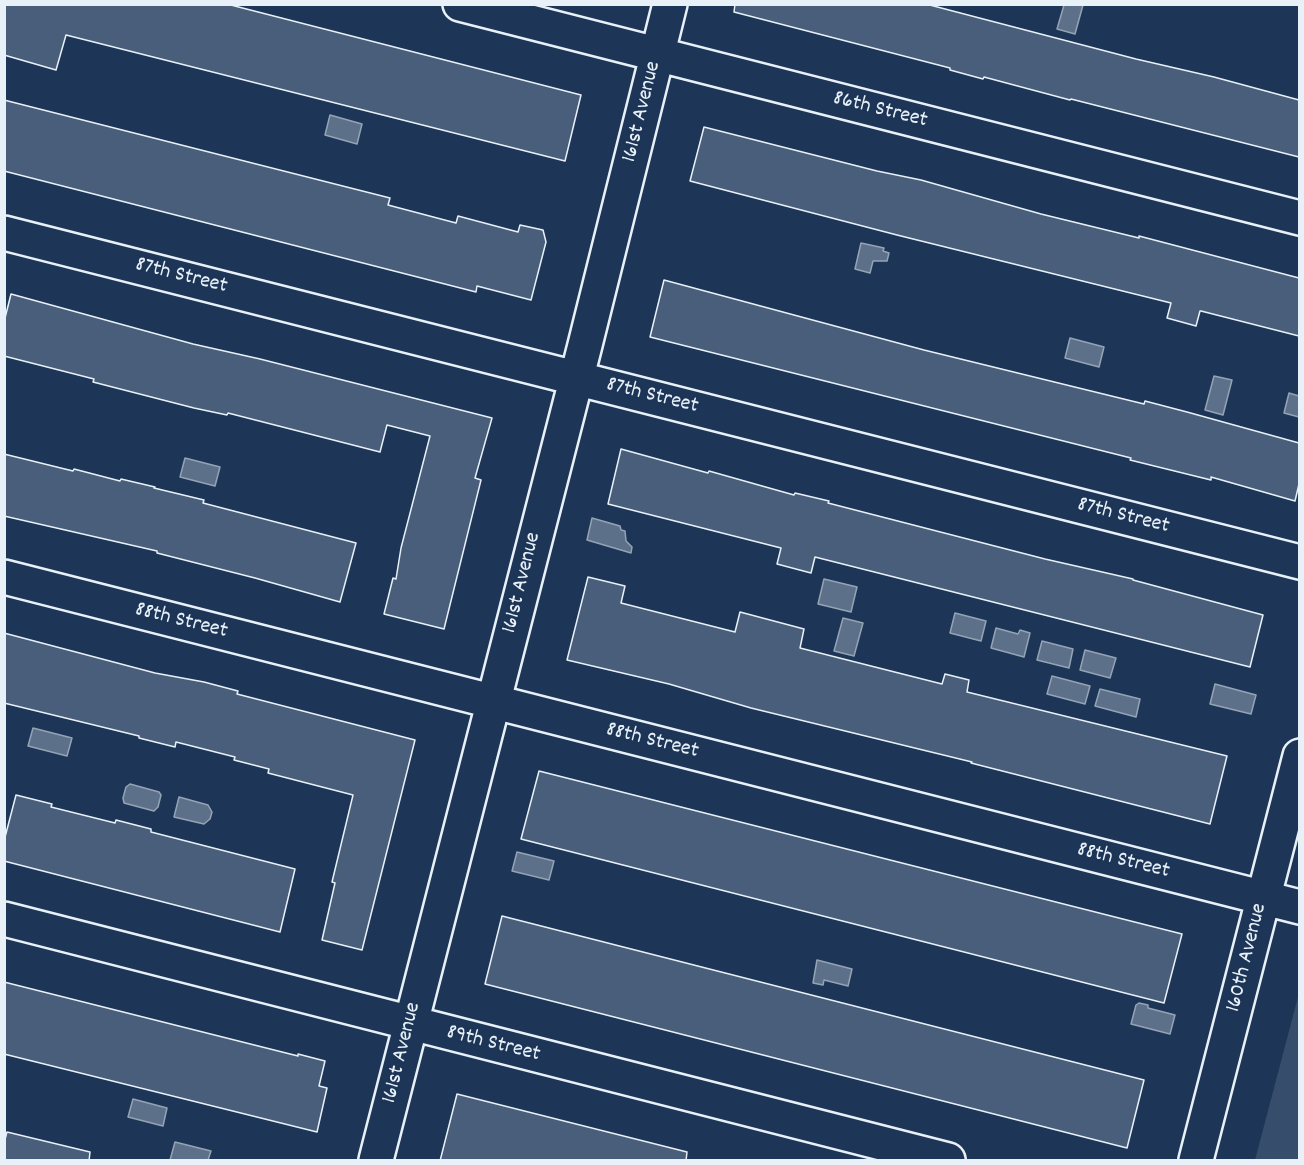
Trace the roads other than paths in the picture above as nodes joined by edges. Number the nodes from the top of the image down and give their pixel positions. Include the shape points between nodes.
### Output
1 (460, 4) edge
2 (670, 4) edge
3 (657, 55) junction
4 (1299, 218) edge
5 (4, 233) edge
6 (576, 378) junction
7 (1299, 562) edge
8 (4, 577) edge
9 (493, 701) junction
10 (1299, 756) edge
11 (1264, 898) junction
12 (1299, 907) edge
13 (4, 919) edge
14 (411, 1024) junction
15 (375, 1161) edge
16 (948, 1161) edge
17 (1196, 1161) edge

1 - 3 street, 86th Street
2 - 3 street, 161st Avenue
3 - 4 street, 86th Street
3 - 6 street, 161st Avenue
5 - 6 street, 87th Street
6 - 7 street, 87th Street
6 - 9 street, 161st Avenue
8 - 9 street, 88th Street
9 - 11 street, 88th Street
9 - 14 street, 161st Avenue
10 - 11 street, 160th Avenue
11 - 12 street, 88th Street
11 - 17 street, 160th Avenue
13 - 14 street, 89th Street
14 - 15 street, 161st Avenue
14 - 16 street, 89th Street

